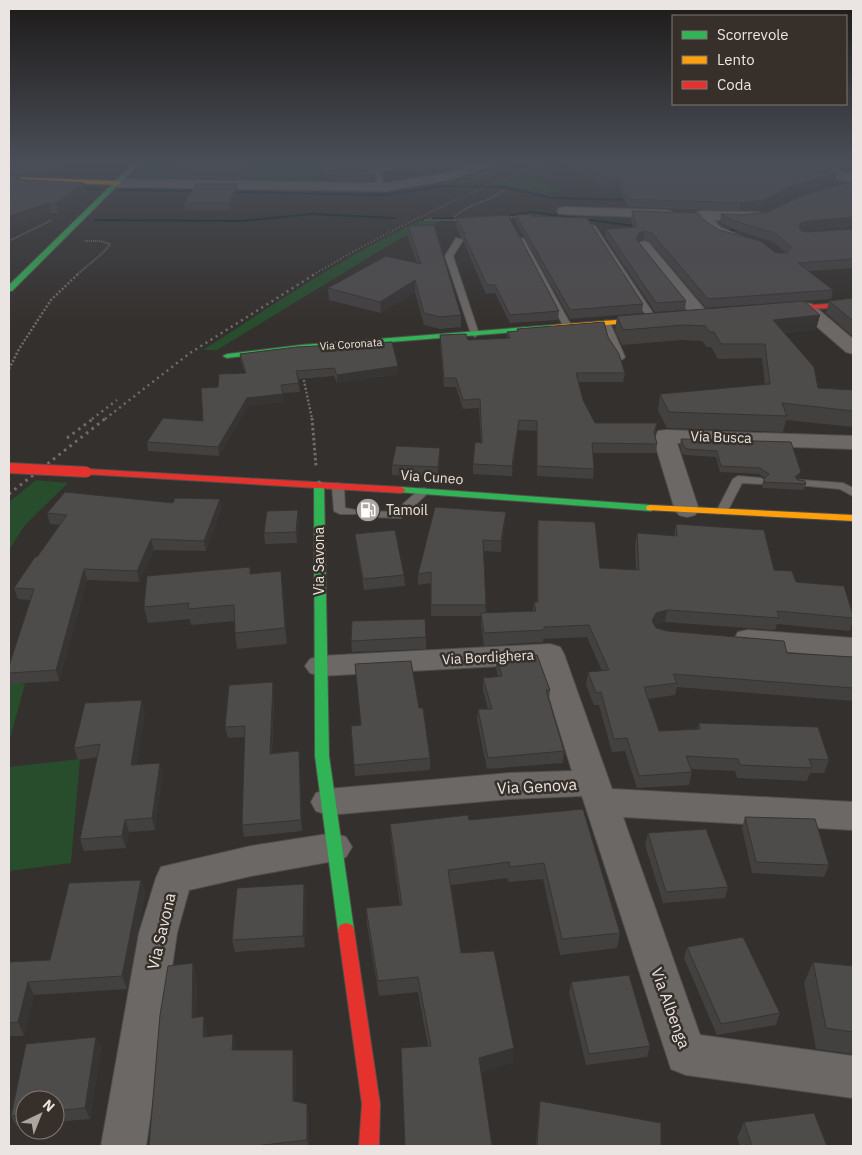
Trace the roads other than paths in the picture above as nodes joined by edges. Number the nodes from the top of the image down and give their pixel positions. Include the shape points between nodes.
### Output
1 (83, 217) edge
2 (703, 217) edge
3 (592, 226) edge
4 (517, 232) edge
5 (459, 240) edge
6 (749, 242) edge
7 (644, 246) edge
8 (9, 289) edge
9 (853, 304) edge
10 (806, 308) junction
11 (760, 311) edge
12 (701, 316) edge
13 (658, 319) joint
14 (606, 323) junction
15 (568, 327) junction
16 (475, 334) junction
17 (853, 348) edge
18 (227, 356) dead end
19 (620, 357) edge
20 (853, 443) edge
21 (9, 468) edge
22 (761, 481) dead end
23 (801, 483) edge
24 (319, 484) junction
25 (338, 486) junction
26 (424, 492) junction
27 (853, 493) edge
28 (687, 510) junction
29 (352, 512) dead end
30 (722, 512) junction
31 (370, 514) dead end
32 (853, 518) edge
33 (725, 638) edge
34 (853, 648) edge
35 (320, 666) junction
36 (597, 793) junction
37 (328, 802) junction
38 (853, 816) edge
39 (334, 848) junction
40 (853, 1077) edge
41 (123, 1146) edge
42 (369, 1146) edge

1 - 8 main road
2 - 6 street via 719,232
3 - 13 lane, Via Coronata via 628,284
4 - 15 lane
5 - 16 lane via 450,256
7 - 12 street
9 - 10 main road
10 - 11 main road
10 - 17 street
13 - 14 main road, Via Coronata
14 - 15 main road, Via Coronata
14 - 19 lane
15 - 16 main road, Via Coronata
16 - 18 main road, Via Coronata
20 - 28 street, Via Busca via 666,436
21 - 24 main road, Via Cuneo, bridge
22 - 30 lane via 738,479
23 - 27 lane via 843,486
24 - 25 main road, Via Cuneo
24 - 35 main road, Via Savona
25 - 26 main road, Via Cuneo
25 - 29 lane via 340,511
26 - 28 main road, Via Cuneo
26 - 31 lane via 397,516
28 - 30 main road, Via Cuneo
30 - 32 main road, Via Cuneo
33 - 34 street
35 - 36 street, Via Bordighera via 550,654
35 - 37 main road, Via Savona via 322,756
36 - 37 street, Via Genova via 510,786
36 - 38 street, Via Genova
36 - 40 street, Via Albenga via 686,1054
37 - 39 main road, Via Savona
39 - 41 street, Via Savona via 251,861 174,878 158,933
39 - 42 main road, Via Savona via 371,1104

